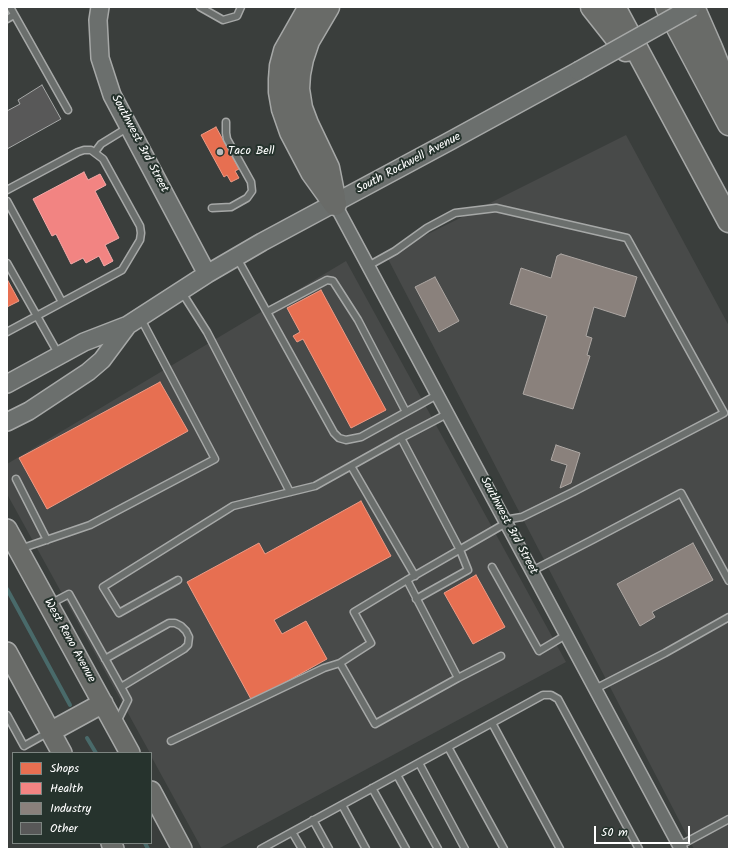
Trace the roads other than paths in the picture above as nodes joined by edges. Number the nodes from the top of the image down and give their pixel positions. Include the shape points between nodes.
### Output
1 (10, 7) edge
2 (100, 7) edge
3 (200, 7) edge
4 (241, 7) edge
5 (310, 7) edge
6 (328, 7) edge
7 (592, 7) edge
8 (614, 7) edge
9 (667, 7) edge
10 (692, 7) edge
11 (14, 15) junction
12 (7, 19) edge
13 (729, 93) edge
14 (665, 102) junction
15 (68, 110) dead end
16 (226, 122) dead end
17 (729, 124) edge
18 (129, 127) junction
19 (95, 152) junction
20 (7, 190) edge
21 (7, 201) edge
22 (335, 204) junction
23 (212, 208) dead end
24 (729, 221) edge
25 (236, 257) junction
26 (7, 263) edge
27 (368, 266) junction
28 (207, 274) junction
29 (181, 291) junction
30 (62, 302) junction
31 (266, 312) junction
32 (37, 316) junction
33 (134, 321) junction
34 (7, 332) edge
35 (59, 355) junction
36 (7, 384) edge
37 (438, 395) junction
38 (406, 412) junction
39 (447, 414) junction
40 (7, 422) edge
41 (401, 438) junction
42 (351, 466) junction
43 (16, 479) dead end
44 (290, 492) junction
45 (505, 521) junction
46 (7, 529) edge
47 (47, 540) junction
48 (18, 549) junction
49 (460, 550) junction
50 (492, 567) dead end
51 (532, 571) junction
52 (415, 576) junction
53 (178, 580) dead end
54 (407, 580) junction
55 (729, 581) edge
56 (416, 598) junction
57 (49, 604) junction
58 (729, 617) edge
59 (566, 636) junction
60 (7, 652) edge
61 (501, 656) dead end
62 (105, 659) junction
63 (340, 663) junction
64 (458, 678) junction
65 (121, 687) junction
66 (595, 689) junction
67 (103, 703) junction
68 (7, 715) edge
69 (492, 723) junction
70 (115, 725) junction
71 (50, 732) junction
72 (171, 741) dead end
73 (448, 747) junction
74 (61, 752) edge
75 (129, 752) edge
76 (419, 763) junction
77 (397, 775) junction
78 (372, 788) junction
79 (152, 793) edge
80 (342, 805) junction
81 (729, 819) edge
82 (313, 820) junction
83 (292, 832) junction
84 (268, 847) edge
85 (680, 847) edge
86 (182, 849) edge
87 (261, 849) edge
88 (302, 849) edge
89 (329, 849) edge
90 (366, 849) edge
91 (406, 849) edge
92 (438, 849) edge
93 (465, 849) edge
94 (504, 849) edge
95 (560, 849) edge
96 (639, 849) edge

1 - 11 lane
2 - 18 main road, Southwest 3rd Street via 100,58 112,95
3 - 4 lane via 223,20 237,16
5 - 22 highway via 285,51 281,66 280,92 291,132 312,172
6 - 22 highway via 308,41 302,59 298,89 307,124 328,168
7 - 14 highway
8 - 14 highway
9 - 17 highway
10 - 13 highway
10 - 22 main road, South Rockwell Avenue, bridge
11 - 12 lane
11 - 15 lane
14 - 24 highway
16 - 23 lane via 228,139 252,191 247,198 231,207
18 - 19 lane via 101,144
18 - 28 main road, Southwest 3rd Street
19 - 20 lane via 87,149 78,152
19 - 30 lane via 103,158 140,226 141,236 122,270
21 - 30 lane
22 - 25 main road, South Rockwell Avenue
22 - 27 street, Southwest 3rd Street
25 - 28 main road, South Rockwell Avenue
25 - 31 lane
26 - 32 lane
27 - 37 street, Southwest 3rd Street
27 - 45 lane via 455,213 496,208 627,238 724,412 573,492 522,517
28 - 29 main road, South Rockwell Avenue
29 - 33 main road, South Rockwell Avenue
29 - 44 lane via 206,332
30 - 32 lane
31 - 38 lane via 339,438 346,440 361,437
31 - 38 lane via 327,280 333,281 358,320
32 - 34 lane
32 - 35 lane
33 - 35 main road
33 - 40 main road via 102,360 88,372 29,411
33 - 47 lane via 215,459 90,525
35 - 36 main road
37 - 38 lane
37 - 39 street, Southwest 3rd Street
39 - 41 lane
39 - 45 street, Southwest 3rd Street
41 - 42 lane
41 - 49 lane
42 - 44 lane via 315,486
42 - 52 lane
43 - 47 lane
44 - 53 lane via 233,506 103,586 119,613
45 - 49 lane
45 - 51 street, Southwest 3rd Street
46 - 48 main road, West Reno Avenue
47 - 48 lane
48 - 57 main road, West Reno Avenue
49 - 52 lane
49 - 56 lane via 468,570
50 - 59 lane via 539,651
51 - 55 lane via 681,493
51 - 59 street, Southwest 3rd Street
52 - 54 lane
54 - 56 lane
54 - 63 lane via 354,612 371,643
56 - 64 lane
57 - 62 lane via 69,594
57 - 67 main road, West Reno Avenue
58 - 66 lane
59 - 66 street, Southwest 3rd Street
60 - 71 main road
61 - 64 lane
62 - 65 lane
62 - 65 lane via 169,623 175,623 186,631 188,645 184,649
63 - 64 lane via 375,724
63 - 72 lane via 324,668
65 - 70 lane via 128,700
66 - 85 street, Southwest 3rd Street
67 - 70 main road, West Reno Avenue
67 - 71 main road
68 - 71 lane via 24,746
69 - 73 lane
69 - 95 lane
69 - 96 lane via 543,695 551,694 558,699
70 - 75 main road, West Reno Avenue
71 - 74 main road
73 - 76 lane
73 - 94 lane
76 - 77 lane
76 - 93 lane
77 - 78 lane
77 - 92 lane
78 - 80 lane
78 - 91 lane
79 - 86 main road
80 - 82 lane
80 - 90 lane
81 - 85 lane
82 - 83 lane
82 - 89 lane
83 - 84 lane
83 - 88 lane
84 - 87 lane

